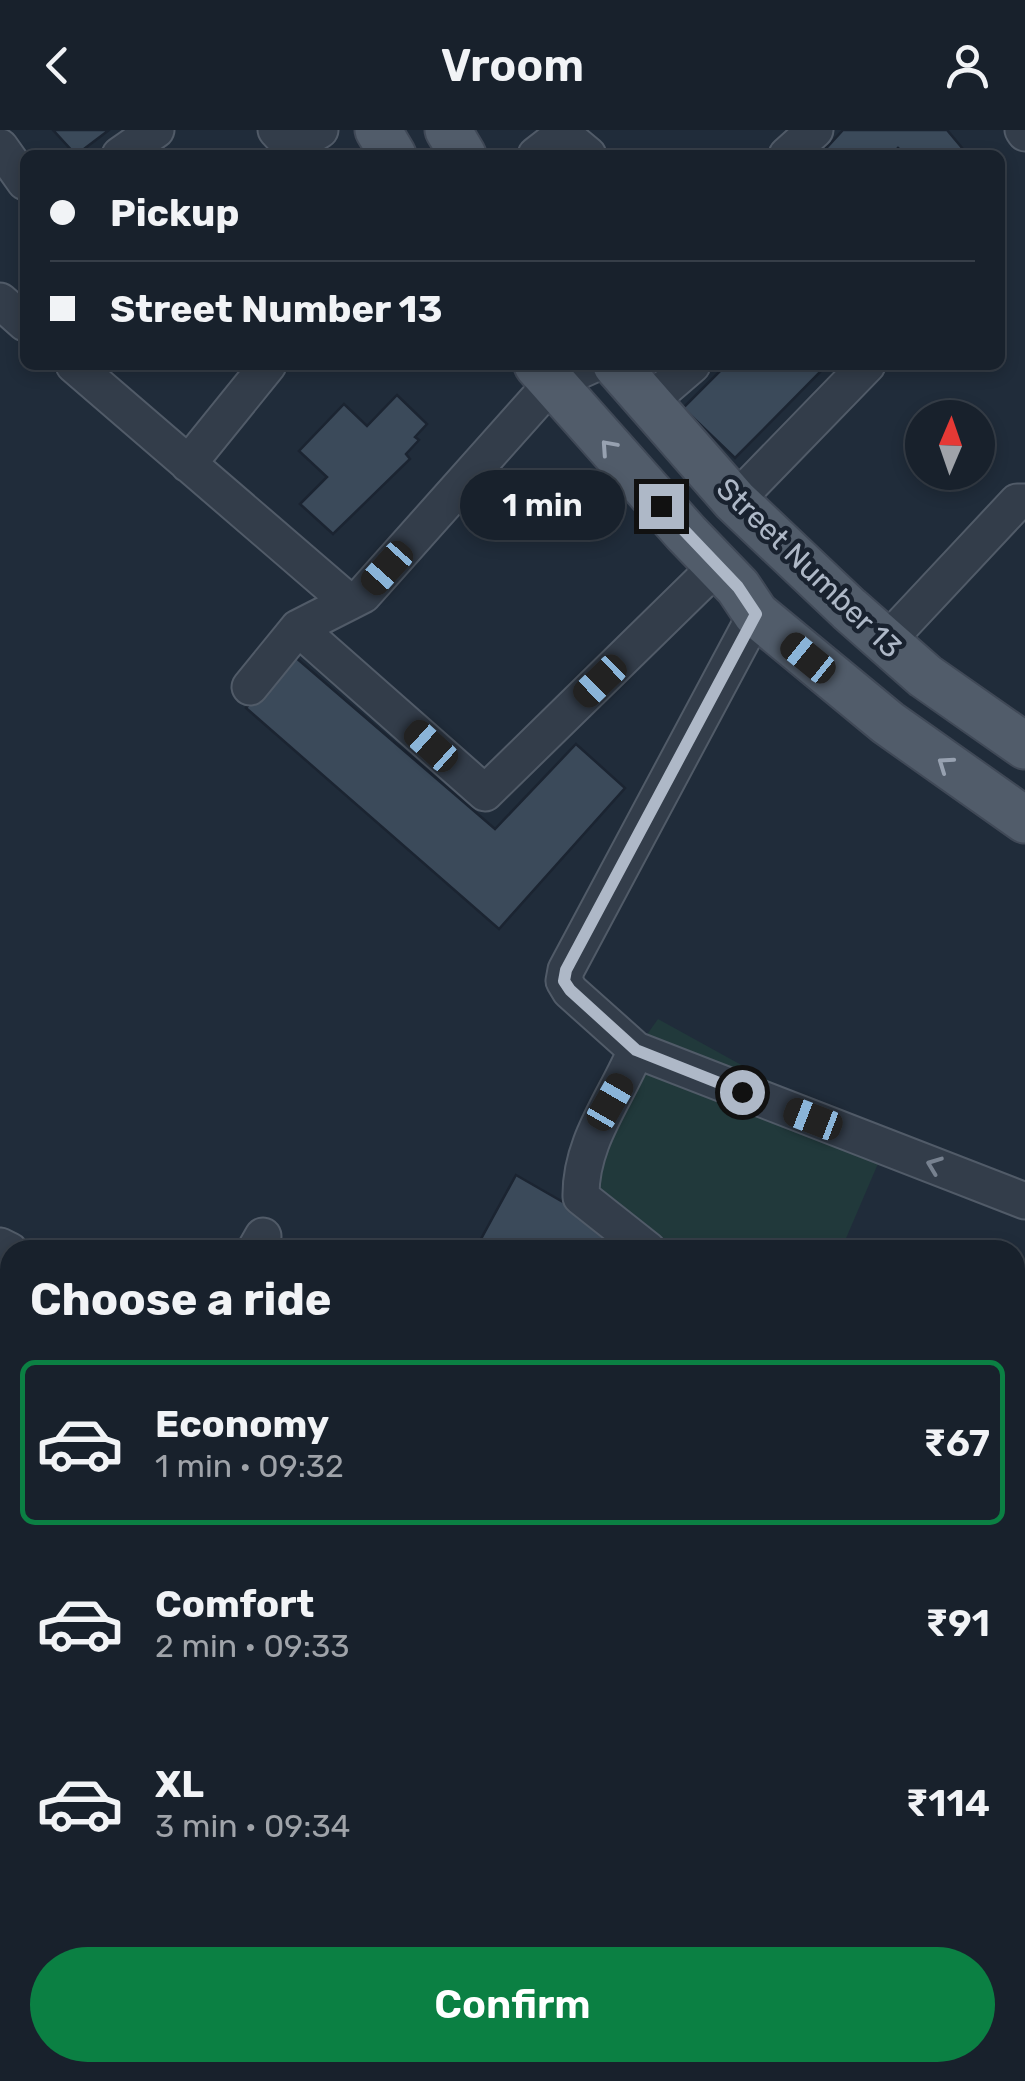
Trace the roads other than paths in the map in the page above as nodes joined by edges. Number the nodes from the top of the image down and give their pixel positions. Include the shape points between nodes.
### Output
1 (156, 130) edge
2 (276, 130) edge
3 (320, 130) edge
4 (816, 130) edge
5 (0, 146) edge
6 (127, 150) edge
7 (793, 150) edge
8 (20, 175) edge
9 (0, 301) edge
10 (20, 319) edge
11 (80, 370) edge
12 (264, 370) edge
13 (620, 370) edge
14 (686, 370) edge
15 (862, 370) edge
16 (560, 371) edge
17 (649, 402) junction
18 (188, 464) junction
19 (735, 501) junction
20 (1025, 502) edge
21 (718, 566) junction
22 (349, 602) junction
23 (756, 614) junction
24 (298, 628) junction
25 (886, 642) junction
26 (250, 687) dead end
27 (1025, 746) edge
28 (1025, 820) edge
29 (636, 1050) junction
30 (1025, 1200) edge
31 (632, 1240) edge

1 - 6 lane
2 - 3 lane via 295,145
4 - 7 lane
5 - 8 lane
9 - 10 lane
11 - 18 lane
12 - 18 lane
13 - 17 main road, Street Number 13
14 - 17 lane
15 - 19 lane
21 -> 16 main road, Street Number 13
16 - 22 lane
17 - 19 main road, Street Number 13
18 - 22 lane
19 - 25 main road, Street Number 13
20 - 25 lane via 1017,502
21 - 23 main road, Street Number 13
21 - 24 lane via 485,793
22 - 24 lane
28 -> 23 main road, Street Number 13 via 888,723
23 - 29 lane via 566,970 570,990
24 - 26 lane
25 - 27 main road, Street Number 13
30 -> 29 lane
29 - 31 lane via 580,1170 581,1197

